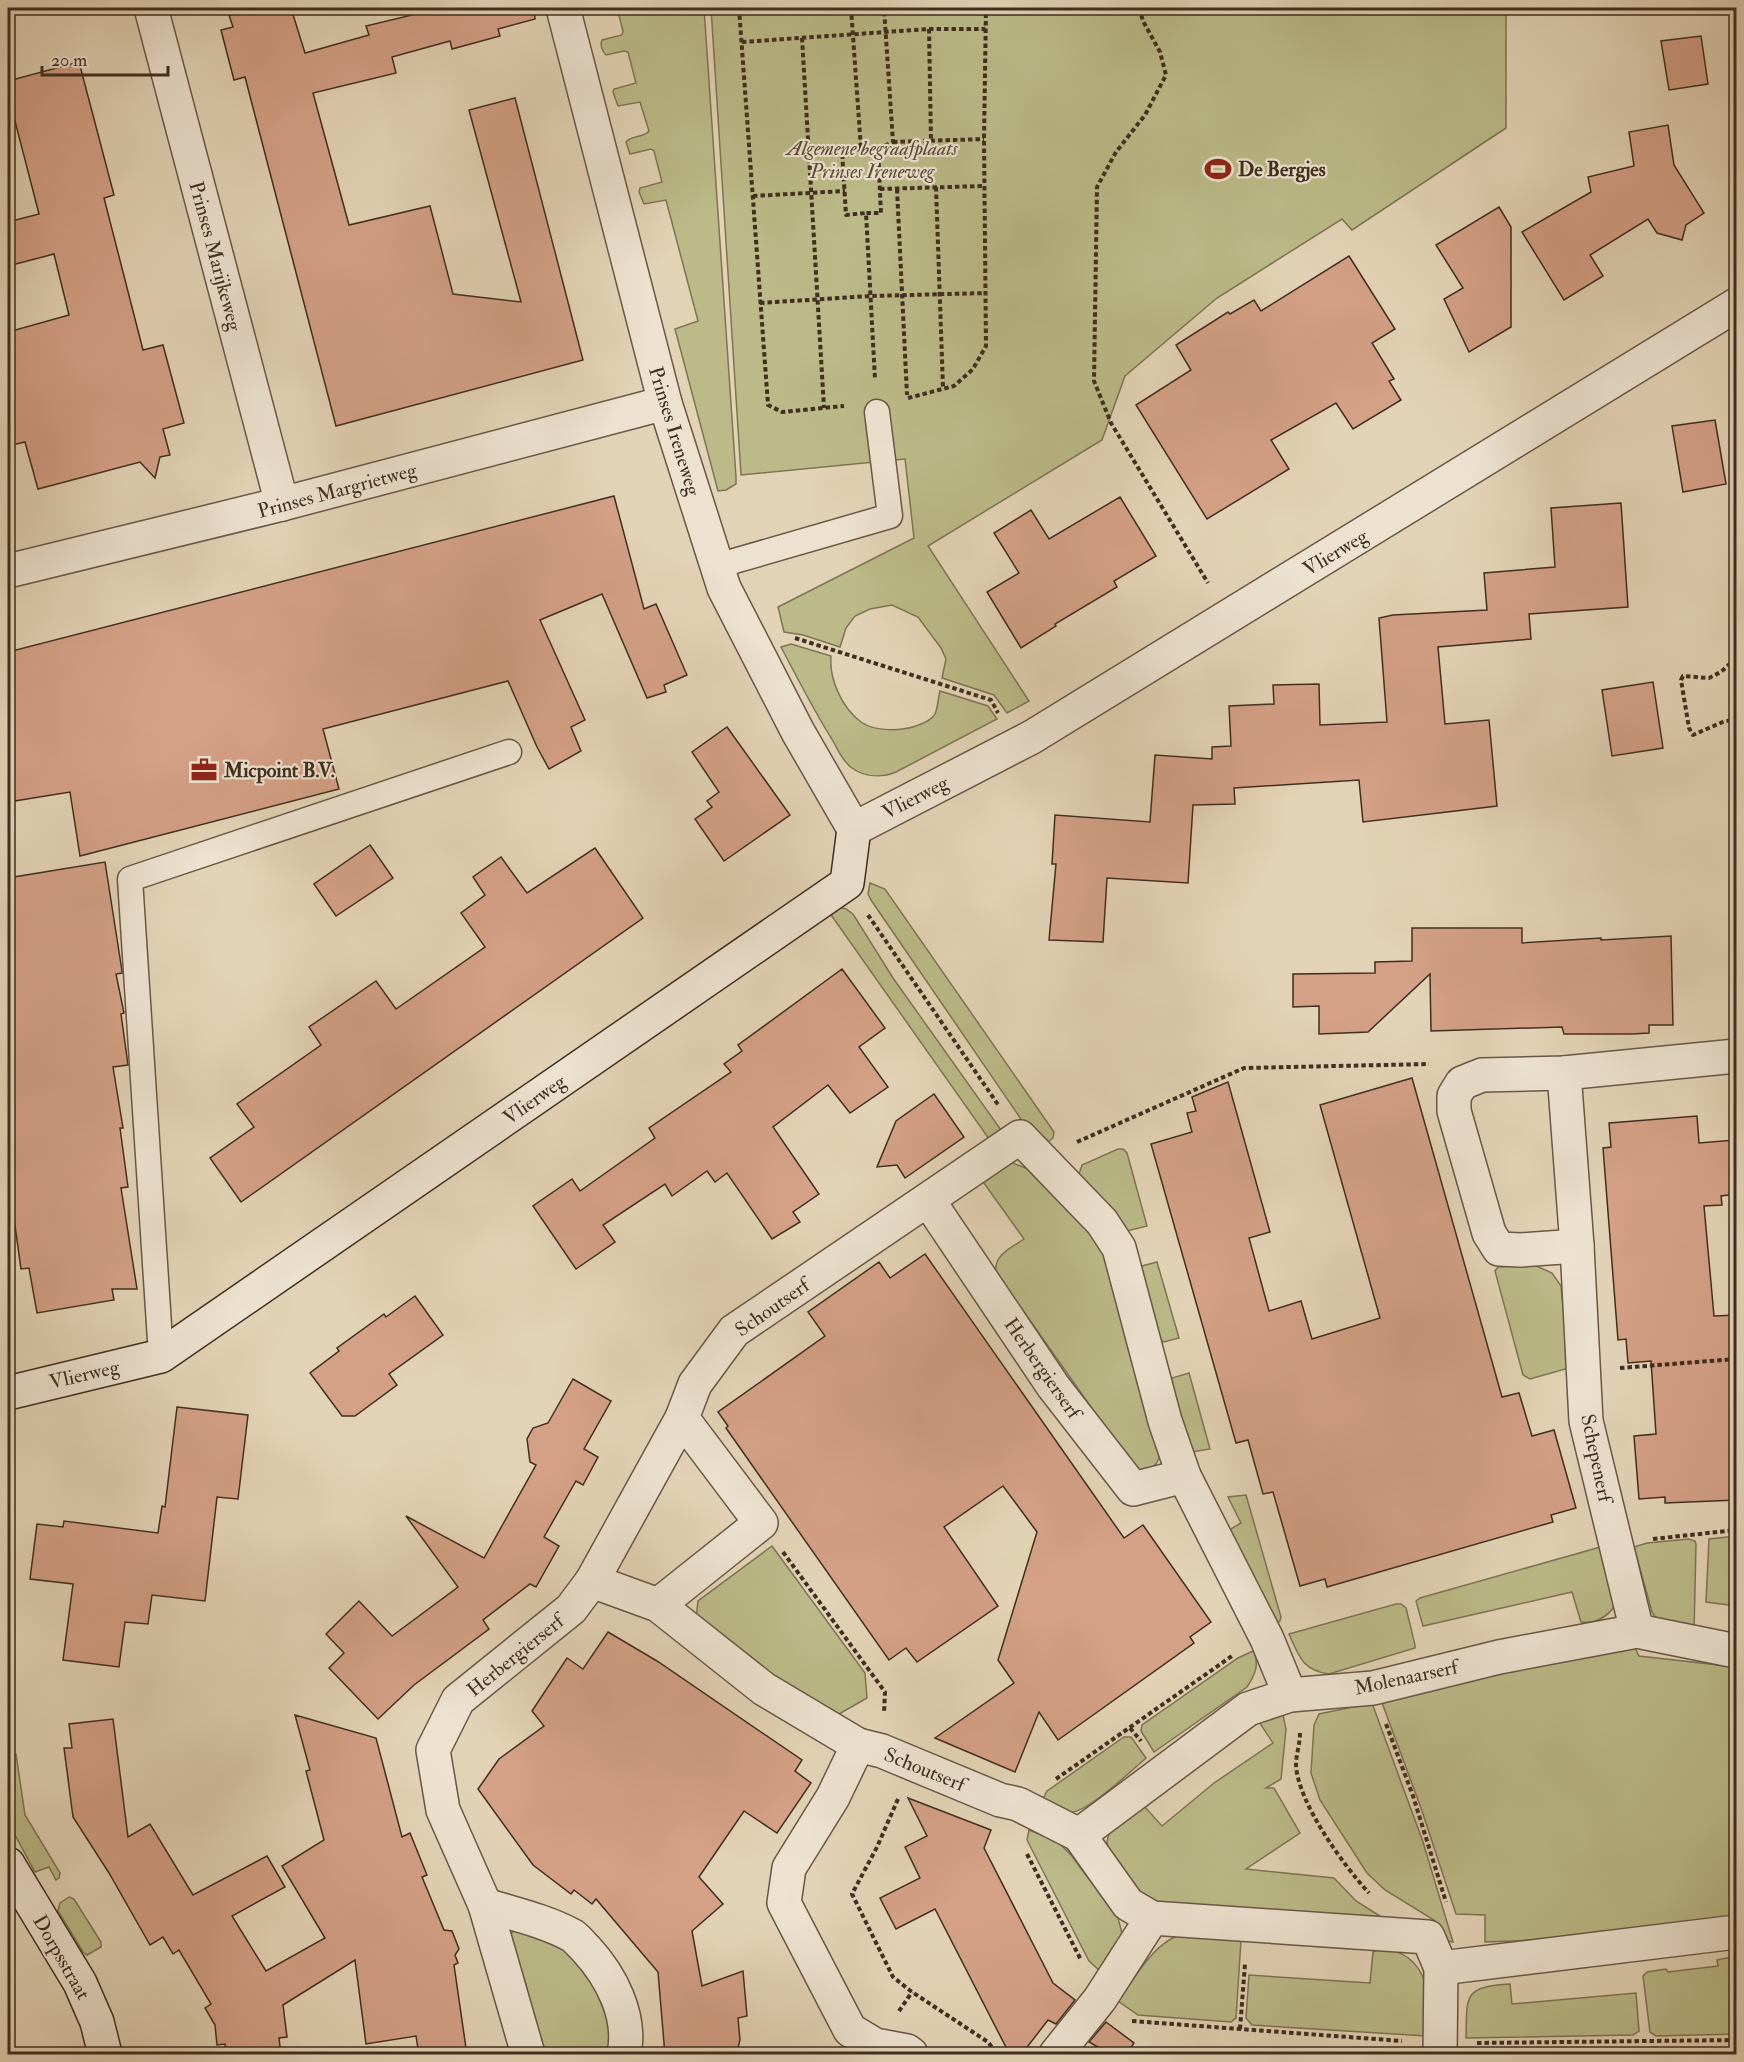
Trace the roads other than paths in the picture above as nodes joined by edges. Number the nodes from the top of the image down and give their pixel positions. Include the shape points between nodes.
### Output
1 (151, 8) edge
2 (563, 8) edge
3 (1737, 306) edge
4 (665, 403) junction
5 (877, 407) road end
6 (282, 504) junction
7 (717, 566) junction
8 (8, 571) edge
9 (509, 752) dead end
10 (854, 829) junction
11 (1737, 1056) edge
12 (1564, 1072) junction
13 (928, 1200) junction
14 (1577, 1245) junction
15 (161, 1356) junction
16 (8, 1393) edge
17 (682, 1419) junction
18 (1184, 1476) junction
19 (592, 1581) junction
20 (658, 1605) junction
21 (1637, 1631) junction
22 (1737, 1652) edge
23 (1290, 1695) junction
24 (858, 1745) junction
25 (1079, 1835) junction
26 (8, 1864) edge
27 (485, 1905) junction
28 (1152, 1918) junction
29 (1737, 1932) edge
30 (1452, 1966) junction
31 (1440, 2049) edge
32 (105, 2055) edge
33 (528, 2055) edge
34 (624, 2055) edge
35 (911, 2055) edge
36 (1056, 2055) edge

1 - 6 street, Prinses Marijkeweg
2 - 4 street, Prinses Ireneweg
3 - 10 street, Vlierweg via 1017,744
4 - 6 street, Prinses Margrietweg
4 - 7 street, Prinses Ireneweg
5 - 7 lane via 890,516
6 - 8 street, Prinses Margrietweg
7 - 10 street, Prinses Ireneweg via 724,588 798,732
9 - 15 lane via 130,879
10 - 15 street, Vlierweg via 847,884
11 - 12 street
12 - 14 street, Schepenerf
12 - 14 street via 1482,1075 1462,1083 1454,1096 1454,1111 1489,1233 1499,1249
13 - 17 street, Schoutserf via 734,1331 695,1384
13 - 18 street, Herbergierserf via 1053,1386 1133,1489
13 - 18 street, Schoutserf via 1031,1147 1102,1222 1119,1248 1165,1421
14 - 21 street, Schepenerf via 1586,1421
15 - 16 street, Vlierweg
17 - 19 street, Herbergierserf
17 - 20 street via 761,1522
18 - 23 street via 1268,1639
19 - 20 street, Schoutserf
19 - 27 street, Herbergierserf via 571,1609 458,1700 433,1750 443,1810
20 - 24 street, Schoutserf via 764,1689
21 - 22 street, Molenaarserf
21 - 23 street, Molenaarserf via 1499,1657 1373,1688
23 - 25 street, Molenaarserf via 1248,1709
24 - 25 street, Schoutserf via 1018,1804
24 - 35 street via 833,1797 789,1868 784,1903 850,2030 874,2045
25 - 28 street, Schoutserf via 1128,1904
26 - 32 street, Dorpsstraat via 80,1983 97,2022
27 - 33 street, Herbergierserf
27 - 34 street via 574,1937 603,1968 623,2014
28 - 30 street via 1428,1937
28 - 36 street via 1100,1999
29 - 30 street
30 - 31 street

